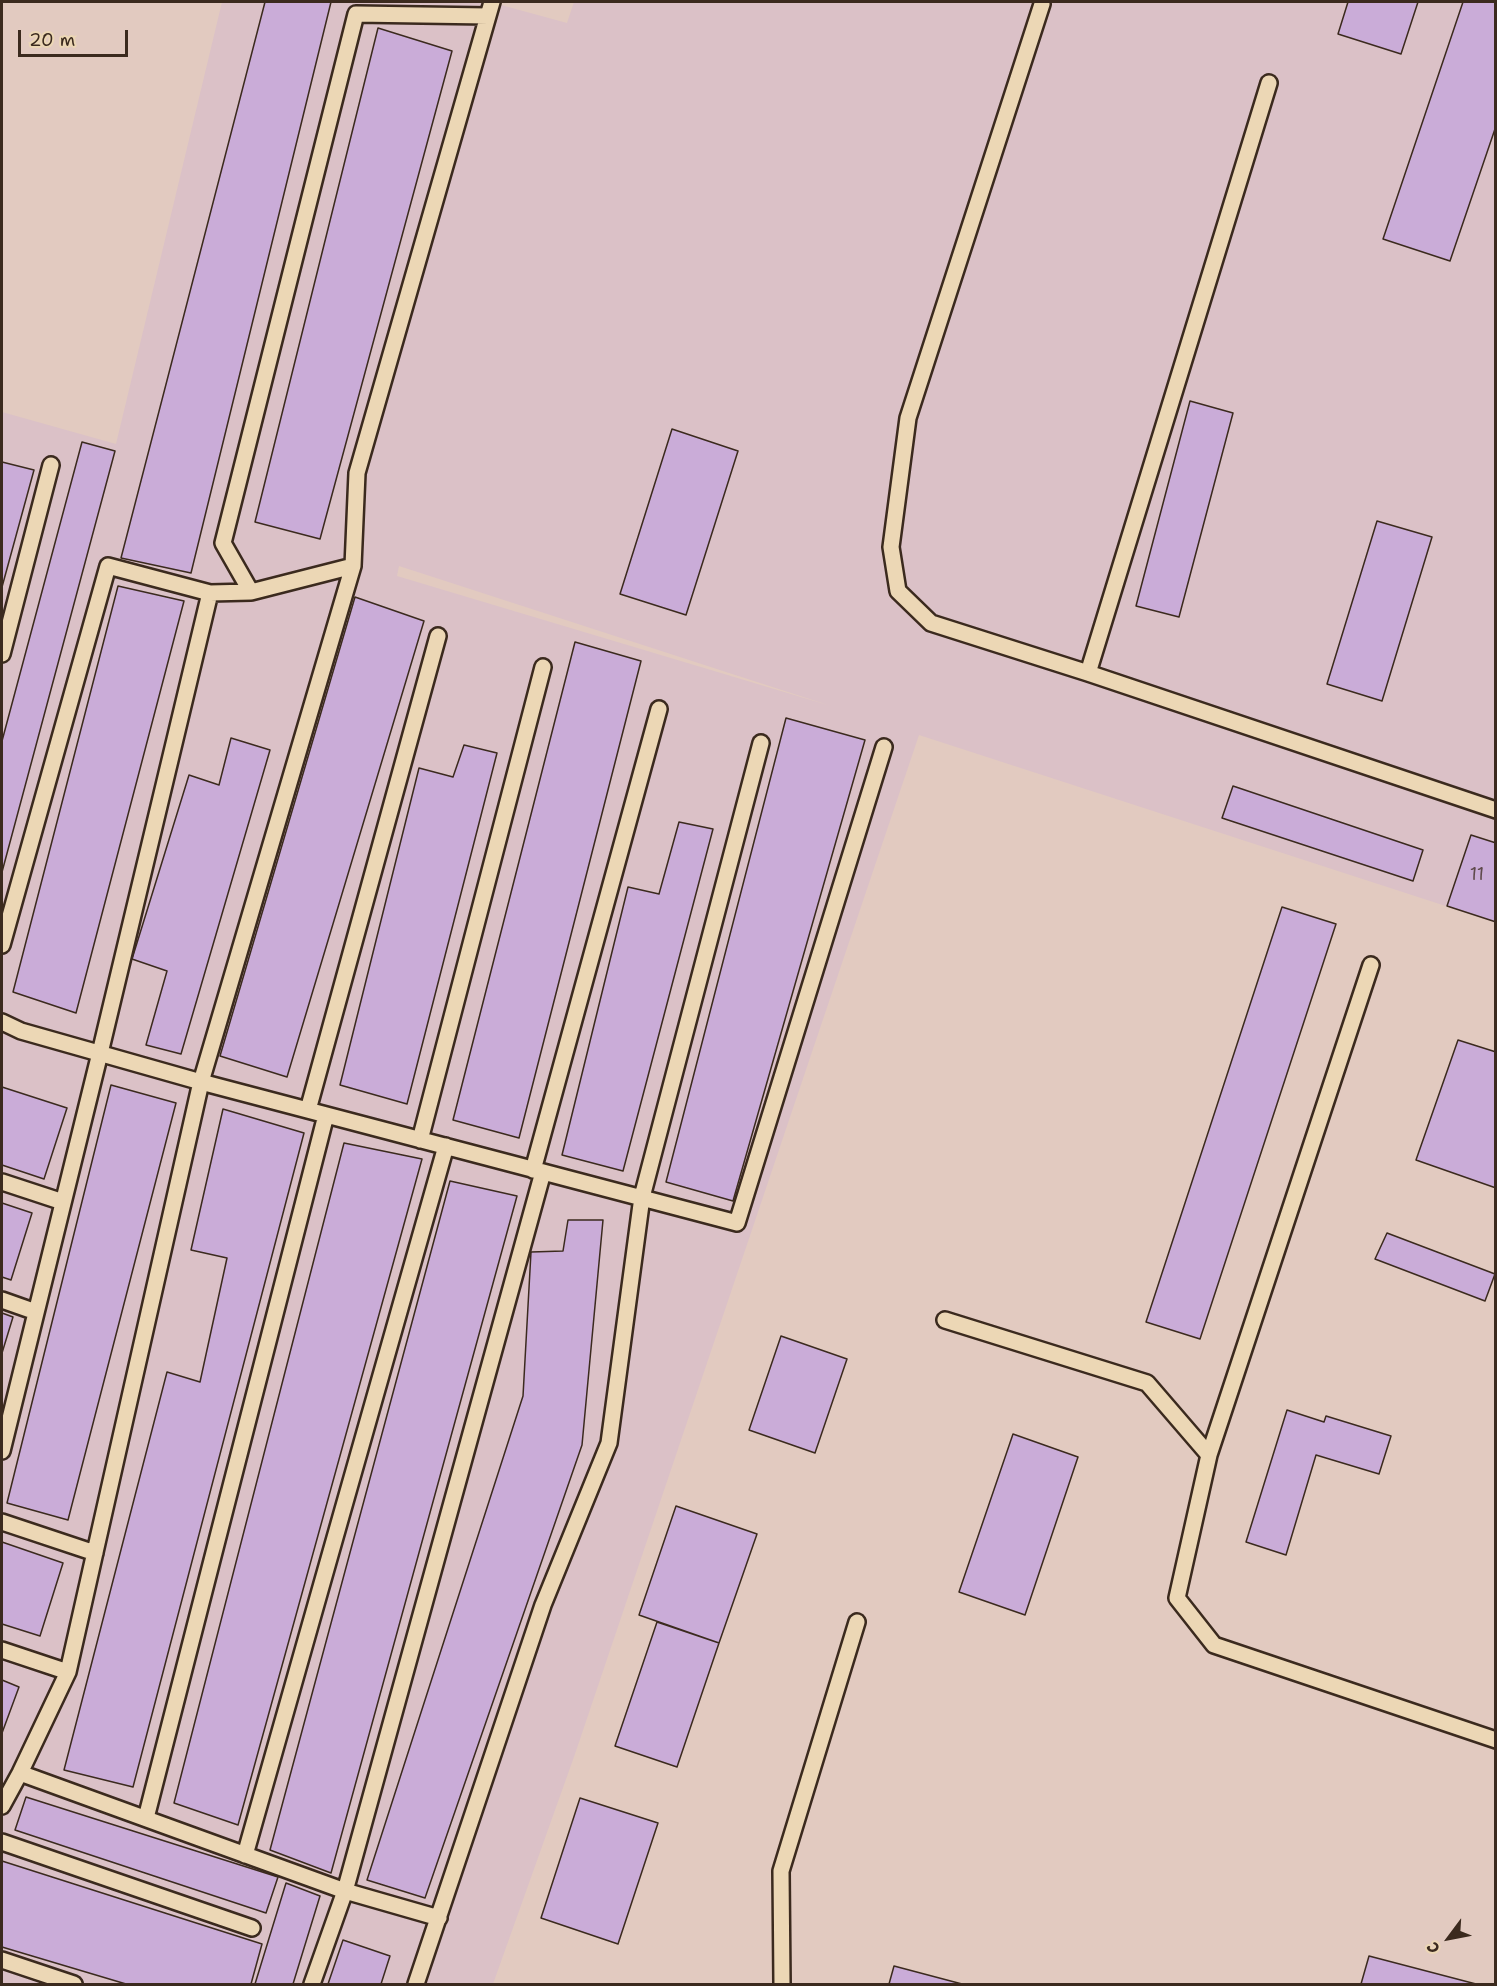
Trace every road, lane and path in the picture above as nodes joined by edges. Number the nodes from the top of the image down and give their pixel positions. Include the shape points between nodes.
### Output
1 (1042, 4) dead end
2 (490, 9) edge
3 (1269, 83) dead end
4 (51, 465) dead end
5 (353, 566) junction
6 (251, 592) junction
7 (210, 593) junction
8 (438, 636) dead end
9 (2, 654) edge
10 (543, 667) dead end
11 (1088, 673) junction
12 (658, 709) dead end
13 (760, 743) dead end
14 (884, 747) dead end
15 (1496, 810) edge
16 (2, 945) edge
17 (1371, 965) dead end
18 (2, 1022) edge
19 (100, 1053) junction
20 (201, 1082) junction
21 (308, 1110) junction
22 (326, 1115) junction
23 (420, 1140) junction
24 (446, 1146) junction
25 (538, 1171) junction
26 (2, 1182) edge
27 (642, 1197) junction
28 (63, 1202) junction
29 (2, 1300) edge
30 (36, 1312) junction
31 (945, 1320) dead end
32 (7, 1408) edge
33 (2, 1451) edge
34 (1209, 1455) junction
35 (2, 1522) edge
36 (95, 1553) junction
37 (857, 1622) dead end
38 (2, 1650) edge
39 (68, 1672) junction
40 (1496, 1740) edge
41 (20, 1773) junction
42 (2, 1806) edge
43 (146, 1818) junction
44 (2, 1842) edge
45 (245, 1855) junction
46 (345, 1891) junction
47 (439, 1918) junction
48 (252, 1928) dead end
49 (2, 1960) edge
50 (74, 1984) edge
51 (312, 1984) edge
52 (416, 1984) edge
53 (782, 1984) edge

1 - 11 lane via 908,418 891,548 898,591 931,623
2 - 5 lane via 357,473
2 - 6 lane via 356,14 223,543
3 - 11 lane
4 - 9 lane
5 - 6 lane
5 - 20 lane
6 - 7 lane
7 - 16 lane via 108,566
7 - 19 lane
8 - 21 lane
10 - 23 lane
11 - 15 lane
12 - 25 lane
13 - 27 lane
14 - 27 lane via 737,1223
17 - 34 lane
18 - 19 lane
19 - 20 lane
19 - 28 lane
20 - 21 lane
20 - 36 lane
21 - 22 lane
22 - 23 lane
22 - 43 lane
23 - 24 lane
24 - 25 lane
24 - 45 lane
25 - 27 lane
25 - 46 lane
26 - 28 lane
27 - 47 lane via 609,1443 543,1605
28 - 30 lane
29 - 30 lane
30 - 32 lane
31 - 34 lane via 1147,1383
32 - 33 lane
34 - 40 lane via 1177,1598 1214,1645
35 - 36 lane
36 - 39 lane
37 - 53 lane via 781,1871
38 - 39 lane
39 - 41 lane
41 - 42 lane
41 - 43 lane
43 - 45 lane
44 - 48 lane
45 - 46 lane
46 - 47 lane
46 - 51 lane
47 - 52 lane
49 - 50 lane

